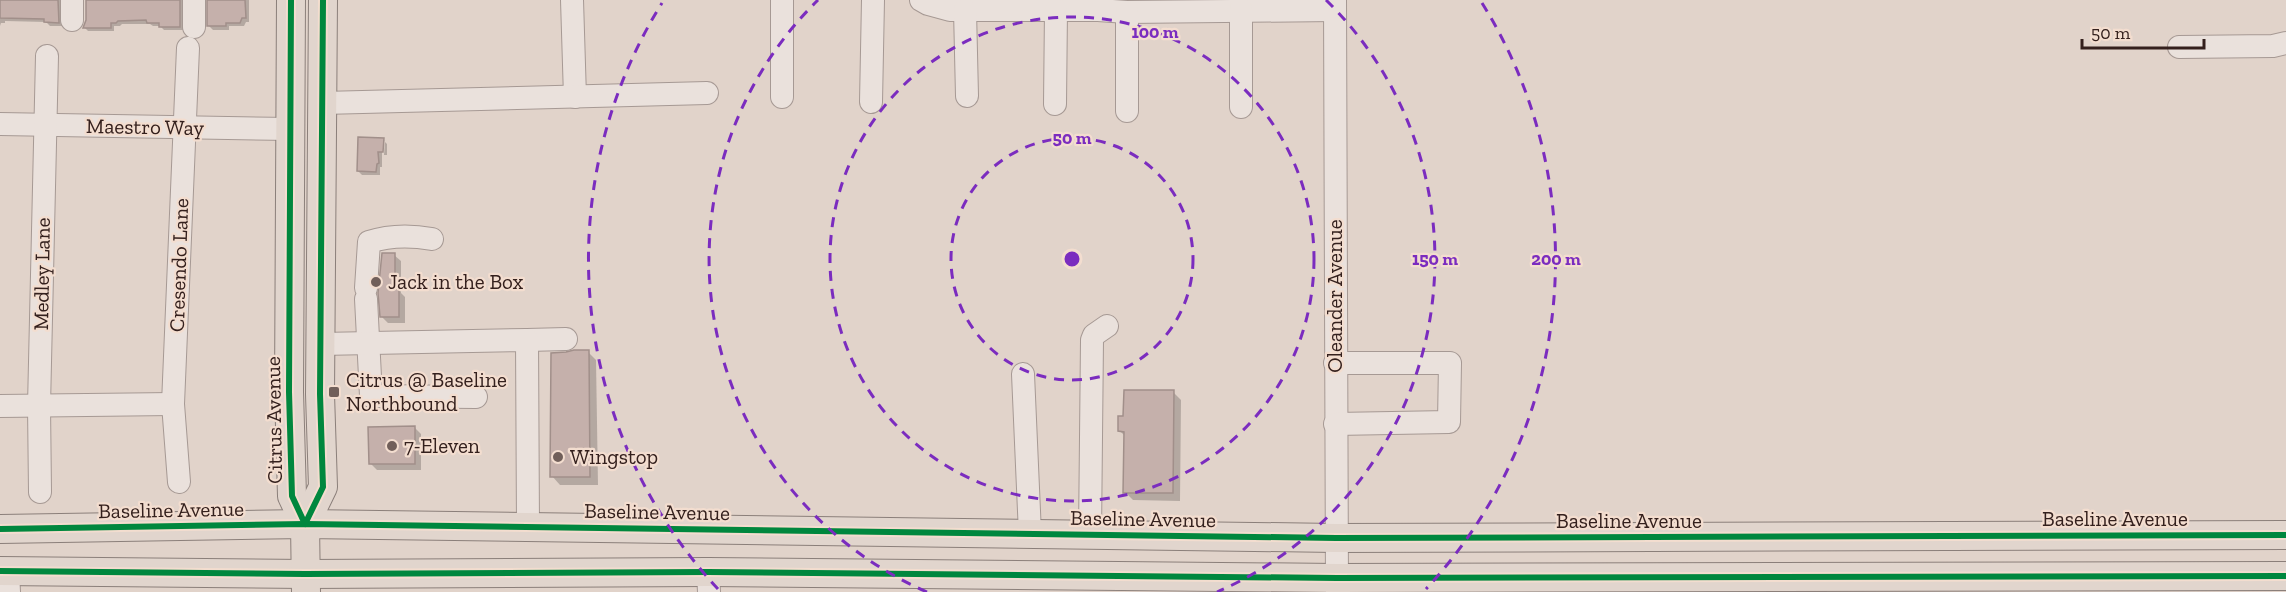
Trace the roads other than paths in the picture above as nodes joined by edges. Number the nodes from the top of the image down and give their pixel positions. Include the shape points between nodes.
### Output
1 (194, 0) edge
2 (291, 0) edge
3 (323, 0) edge
4 (572, 0) edge
5 (782, 0) edge
6 (873, 0) edge
7 (921, 0) edge
8 (1098, 5) edge
9 (1335, 5) edge
10 (1171, 6) edge
11 (978, 7) edge
12 (1241, 9) junction
13 (1056, 10) junction
14 (1127, 12) junction
15 (2286, 43) edge
16 (2179, 46) dead end
17 (47, 56) dead end
18 (707, 93) dead end
19 (967, 96) dead end
20 (575, 97) junction
21 (782, 97) dead end
22 (871, 102) dead end
23 (323, 103) junction
24 (1055, 105) dead end
25 (1241, 107) dead end
26 (1127, 111) dead end
27 (0, 124) edge
28 (45, 124) junction
29 (184, 127) junction
30 (291, 129) junction
31 (432, 239) dead end
32 (1107, 326) dead end
33 (566, 339) dead end
34 (527, 340) junction
35 (368, 342) junction
36 (321, 344) junction
37 (1335, 363) junction
38 (1023, 374) dead end
39 (476, 397) dead end
40 (173, 404) junction
41 (0, 406) edge
42 (39, 406) junction
43 (1335, 424) junction
44 (178, 482) dead end
45 (40, 492) dead end
46 (305, 524) junction
47 (528, 526) junction
48 (0, 529) edge
49 (1030, 534) junction
50 (2286, 535) edge
51 (1090, 536) junction
52 (1336, 538) junction
53 (2286, 576) edge
54 (6, 578) edge
55 (447, 582) edge
56 (709, 582) edge
57 (306, 583) edge
58 (1992, 584) edge
59 (1337, 585) edge

1 - 29 street, Cresendo Lane
2 - 30 main road, Citrus Avenue
3 - 23 main road, Citrus Avenue
4 - 20 street
5 - 21 street
6 - 22 street
7 - 11 street via 950,10
8 - 13 street
8 - 14 street
9 - 12 street
9 - 37 street, Oleander Avenue
10 - 12 street
10 - 14 street
11 - 13 street
11 - 19 street
12 - 25 street
13 - 24 street
14 - 26 street
15 - 16 street
17 - 28 street, Medley Lane
18 - 20 street
20 - 23 street
23 - 36 main road, Citrus Avenue
27 - 28 street, Maestro Way
28 - 29 street, Maestro Way
28 - 42 street, Medley Lane
29 - 30 street, Maestro Way
29 - 40 street, Cresendo Lane
30 - 46 main road, Citrus Avenue via 292,496
31 - 35 street via 412,235 369,242
32 - 51 street via 1092,340
33 - 34 street
34 - 35 street
34 - 47 street
35 - 36 street
35 - 39 street via 371,396
36 - 46 main road, Citrus Avenue via 323,488
37 - 43 street, Oleander Avenue
37 - 43 street via 1450,363 1449,422
38 - 49 street
40 - 42 street
40 - 44 street, Cresendo Lane
41 - 42 street
42 - 45 street, Medley Lane
43 - 52 street, Oleander Avenue
46 - 47 main road, Baseline Avenue
46 - 48 main road, Baseline Avenue
46 - 57 main road, Citrus Avenue
47 - 49 main road, Baseline Avenue
49 - 51 main road, Baseline Avenue
50 - 52 main road, Baseline Avenue
51 - 52 main road, Baseline Avenue
52 - 59 street, Oleander Avenue
53 - 58 main road
54 - 57 main road
55 - 56 main road
55 - 57 main road
56 - 59 main road
58 - 59 main road

